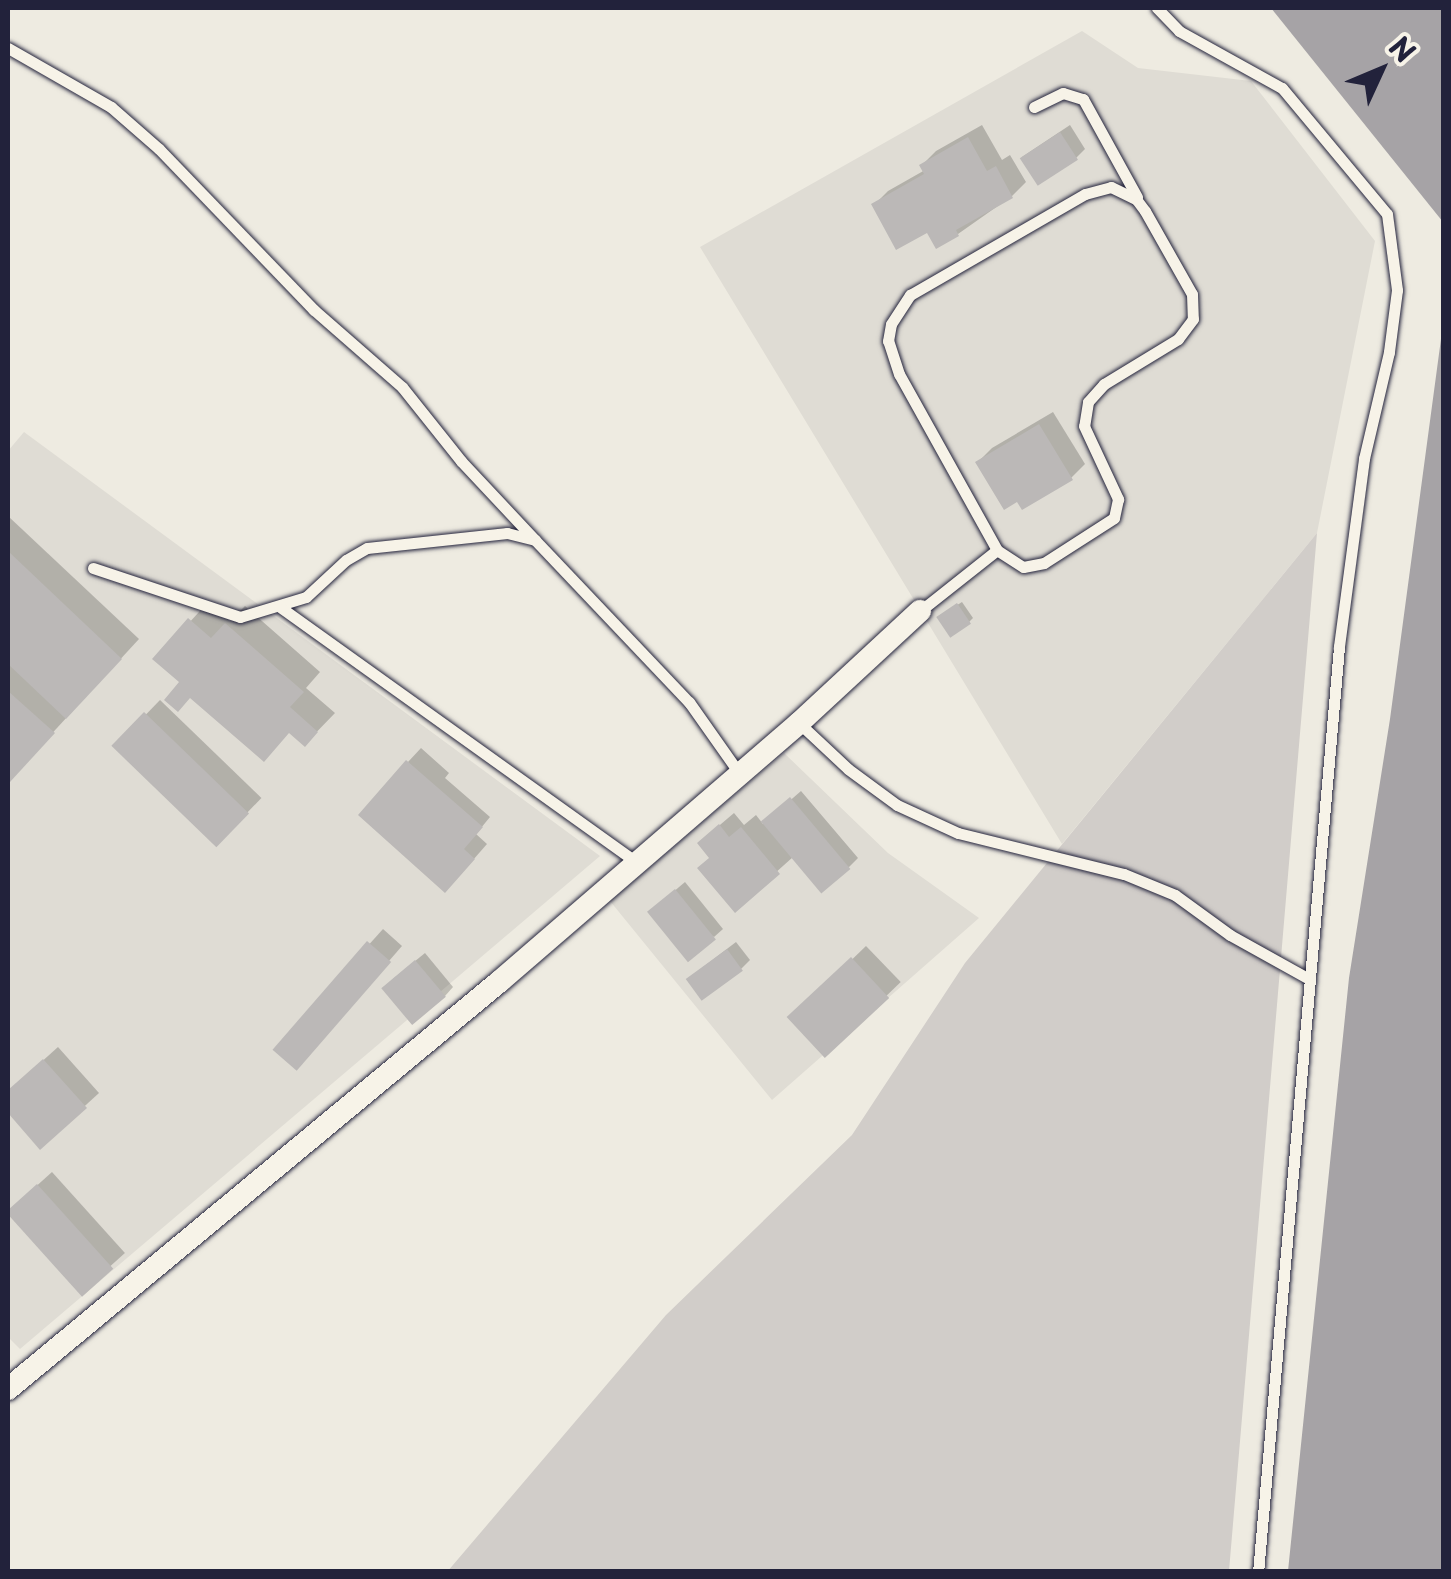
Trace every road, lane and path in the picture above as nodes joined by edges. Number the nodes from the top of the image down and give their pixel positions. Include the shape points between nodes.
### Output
1 (1157, 8) edge
2 (8, 48) edge
3 (1034, 107) dead end
4 (1145, 211) junction
5 (535, 540) junction
6 (998, 550) junction
7 (93, 568) dead end
8 (280, 607) junction
9 (920, 611) joint
10 (799, 723) junction
11 (740, 773) junction
12 (638, 863) junction
13 (1309, 978) junction
14 (11, 1378) edge
15 (1258, 1572) edge

1 - 13 lane via 1179,31 1282,88 1387,214 1397,290 1344,609
2 - 5 lane via 111,107 158,148 314,310 402,387
3 - 4 lane via 1063,93 1083,99
4 - 6 lane via 1194,307 1193,319 1178,340 1104,384 1088,402 1084,426 1118,499 1114,518 1034,566 1013,564
4 - 6 lane via 1112,188 1085,194 910,295 891,324 891,358
5 - 8 lane via 506,533 368,548 306,597
5 - 11 lane via 689,702
6 - 9 lane
7 - 8 lane via 240,617
8 - 12 lane
9 - 10 street
10 - 11 street
10 - 13 lane via 897,805 958,832 1124,874 1175,895 1230,935
11 - 12 street
12 - 14 street
13 - 15 lane

